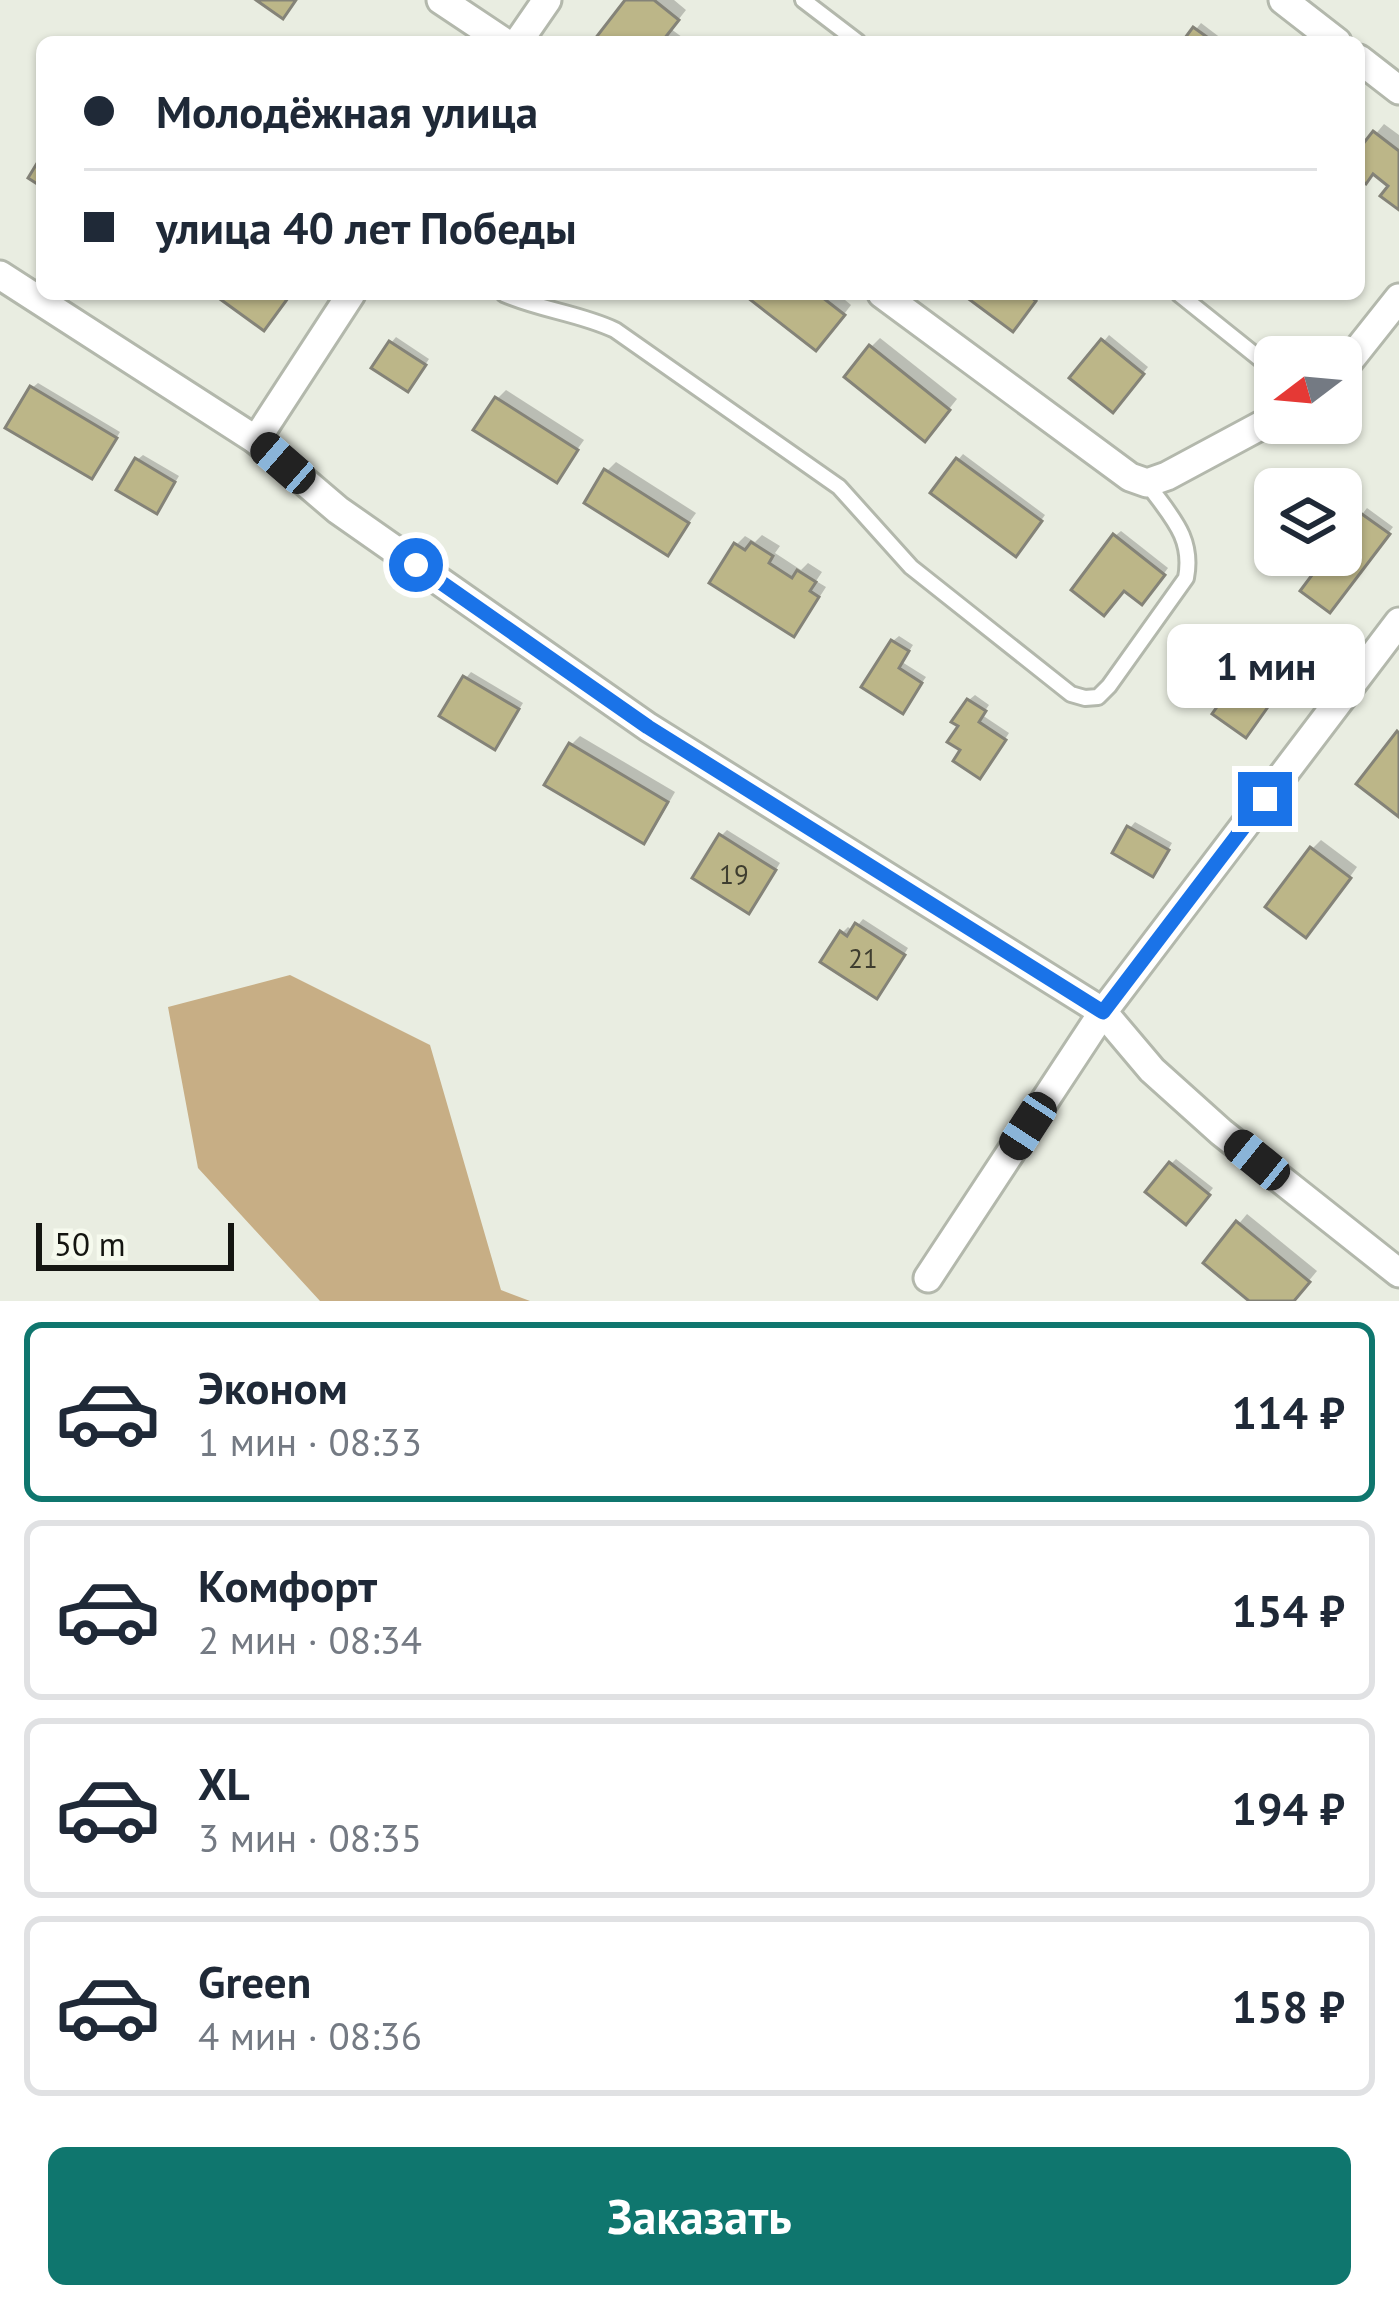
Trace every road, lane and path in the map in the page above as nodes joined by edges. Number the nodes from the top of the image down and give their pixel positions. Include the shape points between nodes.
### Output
1 (440, 0) edge
2 (547, 0) edge
3 (803, 0) edge
4 (1283, 0) edge
5 (496, 36) edge
6 (522, 36) edge
7 (851, 36) edge
8 (1329, 36) edge
9 (1365, 64) edge
10 (1399, 90) edge
11 (0, 275) edge
12 (36, 298) edge
13 (1399, 298) edge
14 (39, 300) edge
15 (348, 300) edge
16 (518, 300) edge
17 (890, 300) edge
18 (1186, 300) edge
19 (1362, 345) edge
20 (1254, 354) edge
21 (1254, 429) edge
22 (256, 440) junction
23 (1147, 483) junction
24 (1399, 622) edge
25 (1103, 1012) junction
26 (1399, 1273) edge
27 (928, 1278) dead end

1 - 5 street
2 - 6 street
3 - 7 lane
4 - 8 street
9 - 10 street
11 - 12 street
13 - 19 street
14 - 22 street
15 - 22 street
16 - 23 lane via 615,330 820,473 911,567 1071,694 1098,697 1109,686 1186,578 1188,546
17 - 23 street
18 - 20 lane
21 - 23 street
22 - 25 street via 338,510 648,727
24 - 25 street
25 - 26 street via 1152,1070 1222,1132
25 - 27 street

